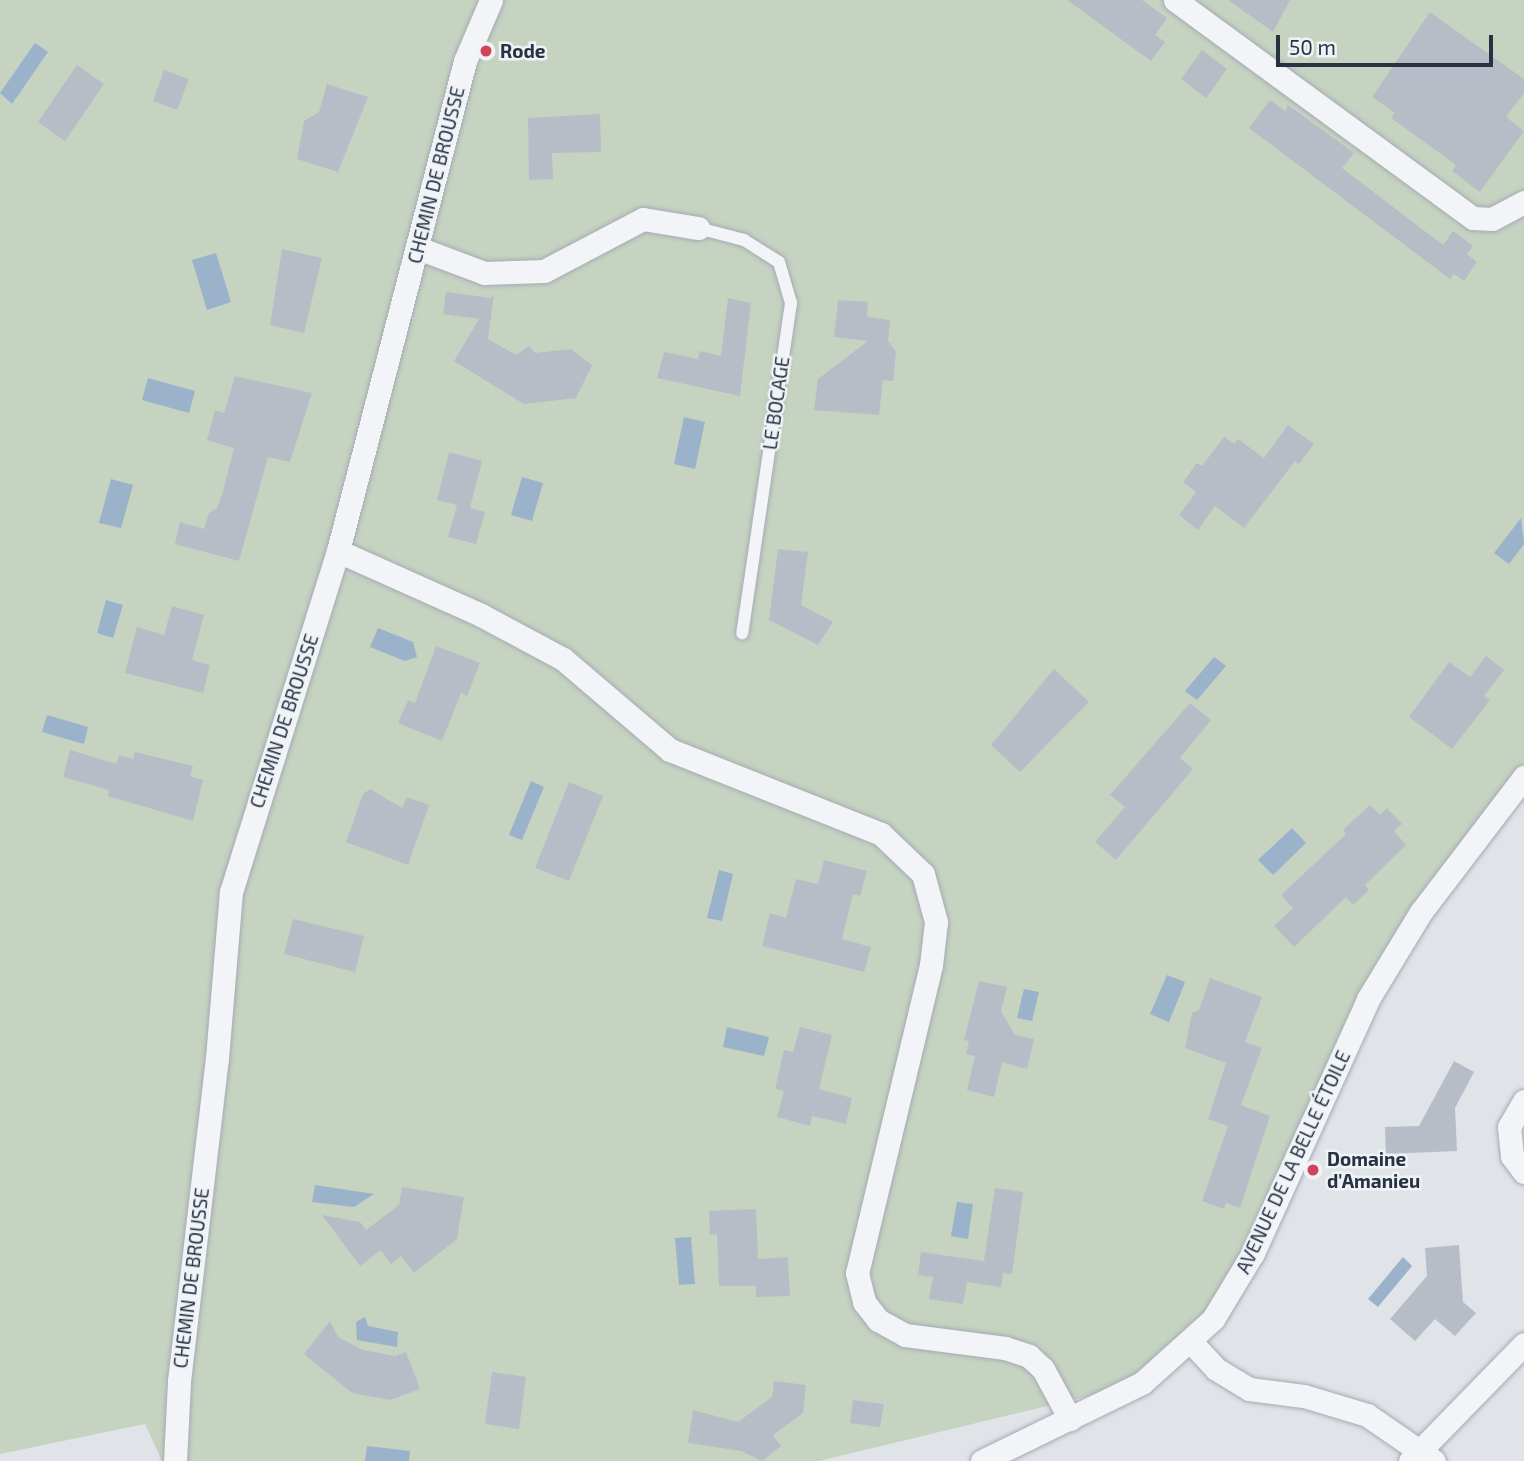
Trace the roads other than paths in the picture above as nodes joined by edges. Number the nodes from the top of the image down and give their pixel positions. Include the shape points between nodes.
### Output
1 (491, 0) edge
2 (1175, 0) edge
3 (1524, 202) edge
4 (698, 228) joint
5 (418, 248) junction
6 (338, 551) junction
7 (742, 633) dead end
8 (1524, 777) edge
9 (1524, 1101) edge
10 (1524, 1172) edge
11 (1192, 1343) junction
12 (1524, 1344) edge
13 (1070, 1419) junction
14 (1422, 1457) edge
15 (175, 1461) edge
16 (982, 1461) edge

1 - 5 street, CHEMIN DE BROUSSE via 465,61
2 - 3 street via 1473,218 1492,219
4 - 5 street via 643,219 544,271 484,273
4 - 7 lane, LE BOCAGE via 744,240 779,262 791,303
5 - 6 street, CHEMIN DE BROUSSE
6 - 13 street via 481,615 563,659 670,750 881,834 923,874 936,922 931,965 858,1272 864,1302 878,1320 905,1335 1004,1348 1029,1356 1043,1369
6 - 15 street, CHEMIN DE BROUSSE via 231,892 217,1058 179,1381
8 - 11 street, AVENUE DE LA BELLE ÉTOILE via 1421,912 1368,999 1254,1253 1226,1300
9 - 10 street via 1509,1127 1512,1156
11 - 13 street, AVENUE DE LA BELLE ÉTOILE via 1136,1387
11 - 14 street via 1216,1369 1249,1389 1304,1396 1367,1415
12 - 14 street
13 - 16 street, AVENUE DE LA BELLE ÉTOILE

